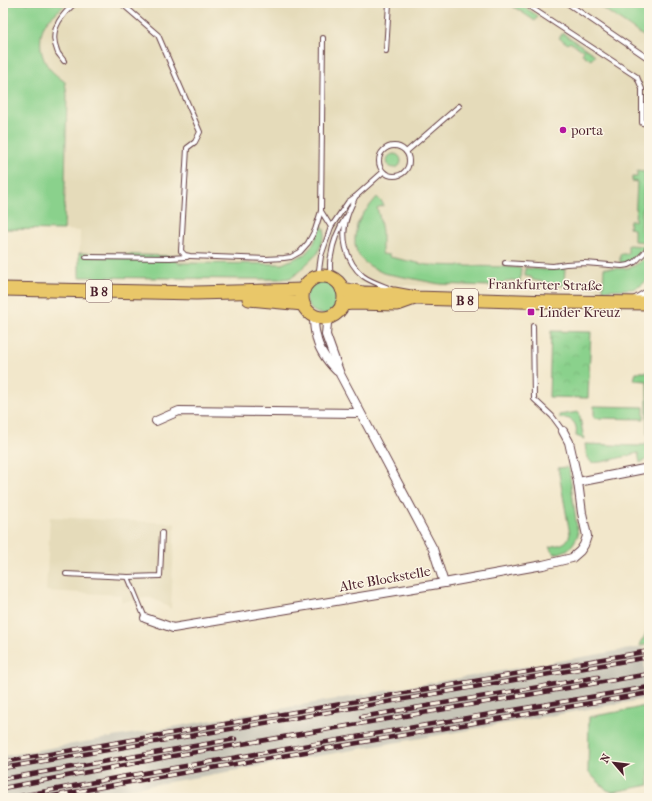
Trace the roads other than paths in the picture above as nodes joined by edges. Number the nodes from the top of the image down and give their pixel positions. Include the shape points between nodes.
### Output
1 (75, 3) edge
2 (120, 3) edge
3 (389, 3) edge
4 (524, 3) edge
5 (566, 3) edge
6 (323, 38) dead end
7 (386, 51) dead end
8 (649, 59) edge
9 (64, 61) dead end
10 (459, 106) dead end
11 (649, 124) edge
12 (406, 152) junction
13 (383, 172) junction
14 (355, 197) junction
15 (321, 211) junction
16 (347, 215) junction
17 (331, 227) junction
18 (649, 246) edge
19 (190, 256) junction
20 (86, 257) dead end
21 (504, 263) dead end
22 (324, 277) junction
23 (3, 289) edge
24 (342, 289) junction
25 (303, 290) junction
26 (649, 292) edge
27 (196, 293) junction
28 (416, 298) junction
29 (632, 303) junction
30 (649, 303) edge
31 (303, 304) junction
32 (342, 304) junction
33 (314, 316) junction
34 (331, 316) junction
35 (533, 326) dead end
36 (340, 374) junction
37 (360, 413) junction
38 (156, 421) dead end
39 (563, 431) joint
40 (649, 468) edge
41 (578, 482) junction
42 (162, 533) dead end
43 (66, 574) dead end
44 (128, 577) junction
45 (444, 582) junction
46 (145, 618) joint

1 - 9 lane via 55,30 58,52
2 - 19 lane via 158,35 200,132 195,142 187,148 181,251
3 - 7 lane
4 - 11 lane via 637,77 642,89 642,123
5 - 8 lane
6 - 15 lane
10 - 12 lane
12 - 13 lane via 409,165 404,173 391,176
12 - 13 lane via 397,146 383,151 379,159
13 - 14 lane
14 - 16 lane
14 - 17 lane via 348,202
15 - 17 lane
15 - 19 lane via 308,243 300,252 291,256 266,259
16 - 22 lane via 340,226
16 - 28 lane via 344,242 354,267 364,277 377,284
17 - 22 lane via 321,256
18 - 21 lane via 629,266
19 - 20 lane
22 - 24 main road via 335,281
22 - 25 main road via 309,282
23 - 27 main road, B 8
24 - 28 main road, Frankfurter Straße / B 8
24 - 32 main road
25 - 27 main road, B 8
25 - 31 main road
26 - 29 street
27 - 31 main road, B 8
28 - 29 main road, Frankfurter Straße / B 8
28 - 32 main road, Frankfurter Straße / B 8 via 398,304
29 - 30 main road, Frankfurter Straße / B 8
31 - 33 main road
32 - 34 main road via 336,314
33 - 34 main road
33 - 36 street, Alte Blockstelle via 318,344
34 - 36 street, Alte Blockstelle via 326,323 326,335
35 - 39 lane via 534,399
36 - 37 street, Alte Blockstelle
37 - 38 street via 179,411
37 - 45 street, Alte Blockstelle via 434,549
39 - 41 street via 569,442
40 - 41 street
41 - 45 street via 587,536 580,551 572,558
42 - 44 lane via 160,576
43 - 44 lane
44 - 46 lane
45 - 46 street, Alte Blockstelle via 173,628

